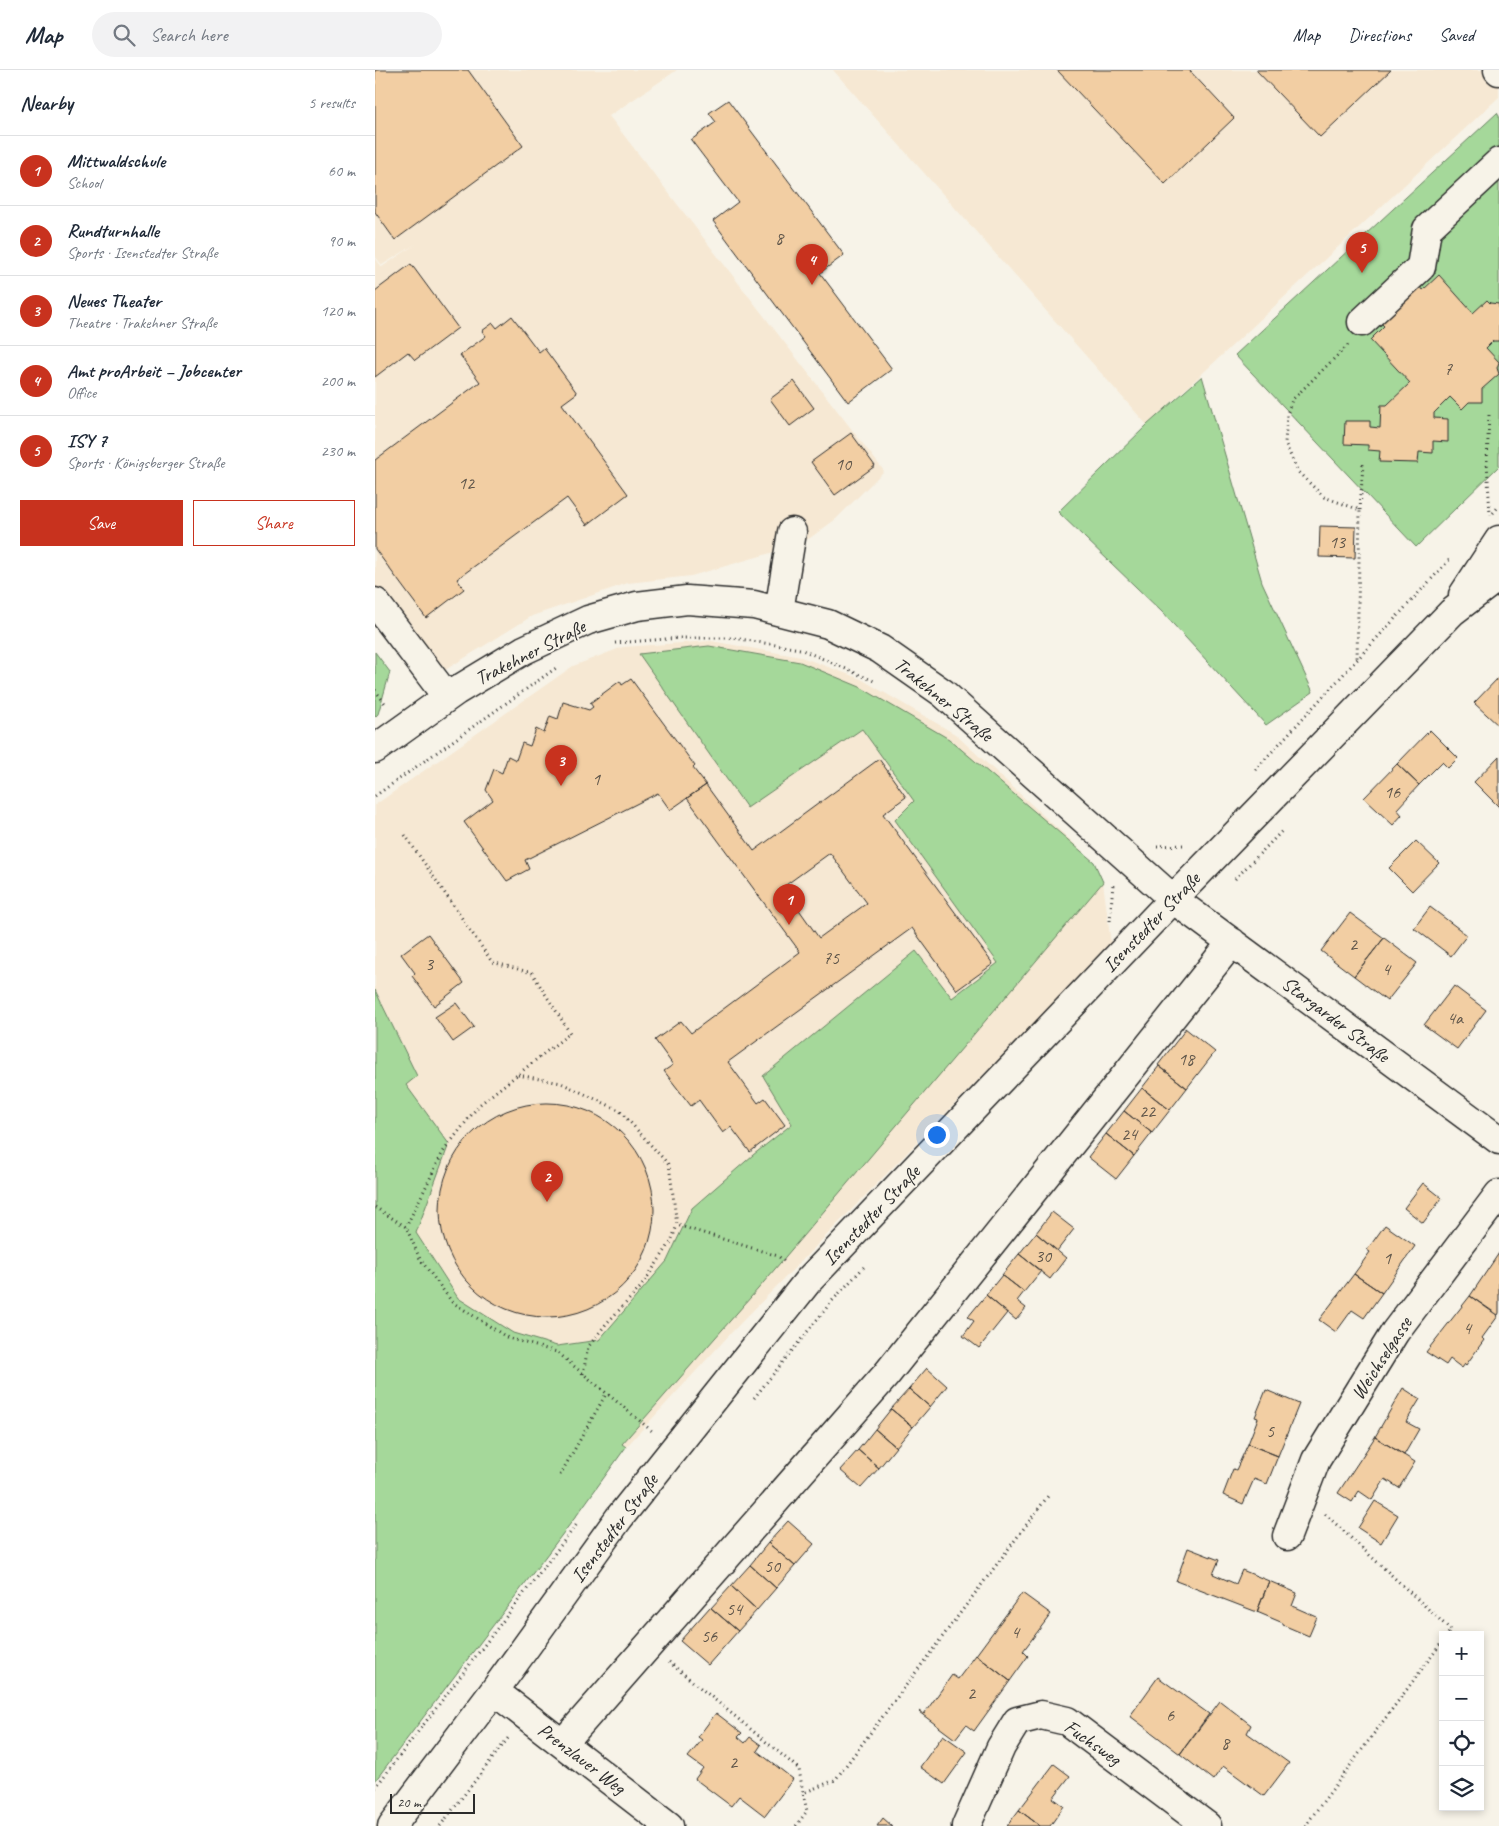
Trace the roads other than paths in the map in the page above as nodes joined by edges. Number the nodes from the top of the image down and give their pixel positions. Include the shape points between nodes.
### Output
1 (1499, 162) edge
2 (1362, 322) road end
3 (791, 532) dead end
4 (1499, 540) edge
5 (1499, 576) edge
6 (375, 602) edge
7 (779, 612) junction
8 (1452, 612) junction
9 (447, 697) junction
10 (375, 749) edge
11 (1173, 899) junction
12 (1231, 942) junction
13 (1499, 1140) edge
14 (1499, 1194) edge
15 (1287, 1536) dead end
16 (494, 1691) junction
17 (563, 1743) junction
18 (392, 1826) edge
19 (669, 1826) edge
20 (966, 1826) edge
21 (1207, 1826) edge

1 - 2 street via 1427,229 1421,267
3 - 7 street
4 - 8 street, Isenstedter Straße
5 - 8 street, Isenstedter Straße
6 - 9 street
7 - 9 street, Trakehner Straße via 754,605 687,600 637,606 588,620 524,650
7 - 11 street, Trakehner Straße via 828,624 880,649 943,693
8 - 11 street, Isenstedter Straße
9 - 10 street, Trakehner Straße
11 - 12 street, Stargarder Straße
11 - 16 street, Isenstedter Straße via 818,1271 619,1518
12 - 13 street, Stargarder Straße
12 - 17 street via 886,1375
14 - 15 street, Weichselgasse via 1395,1332 1316,1460
16 - 17 street, Prenzlauer Weg
16 - 18 street, Isenstedter Straße
17 - 19 street, Prenzlauer Weg
20 - 21 street, Fuchsweg via 1001,1747 1017,1721 1041,1715 1067,1720

